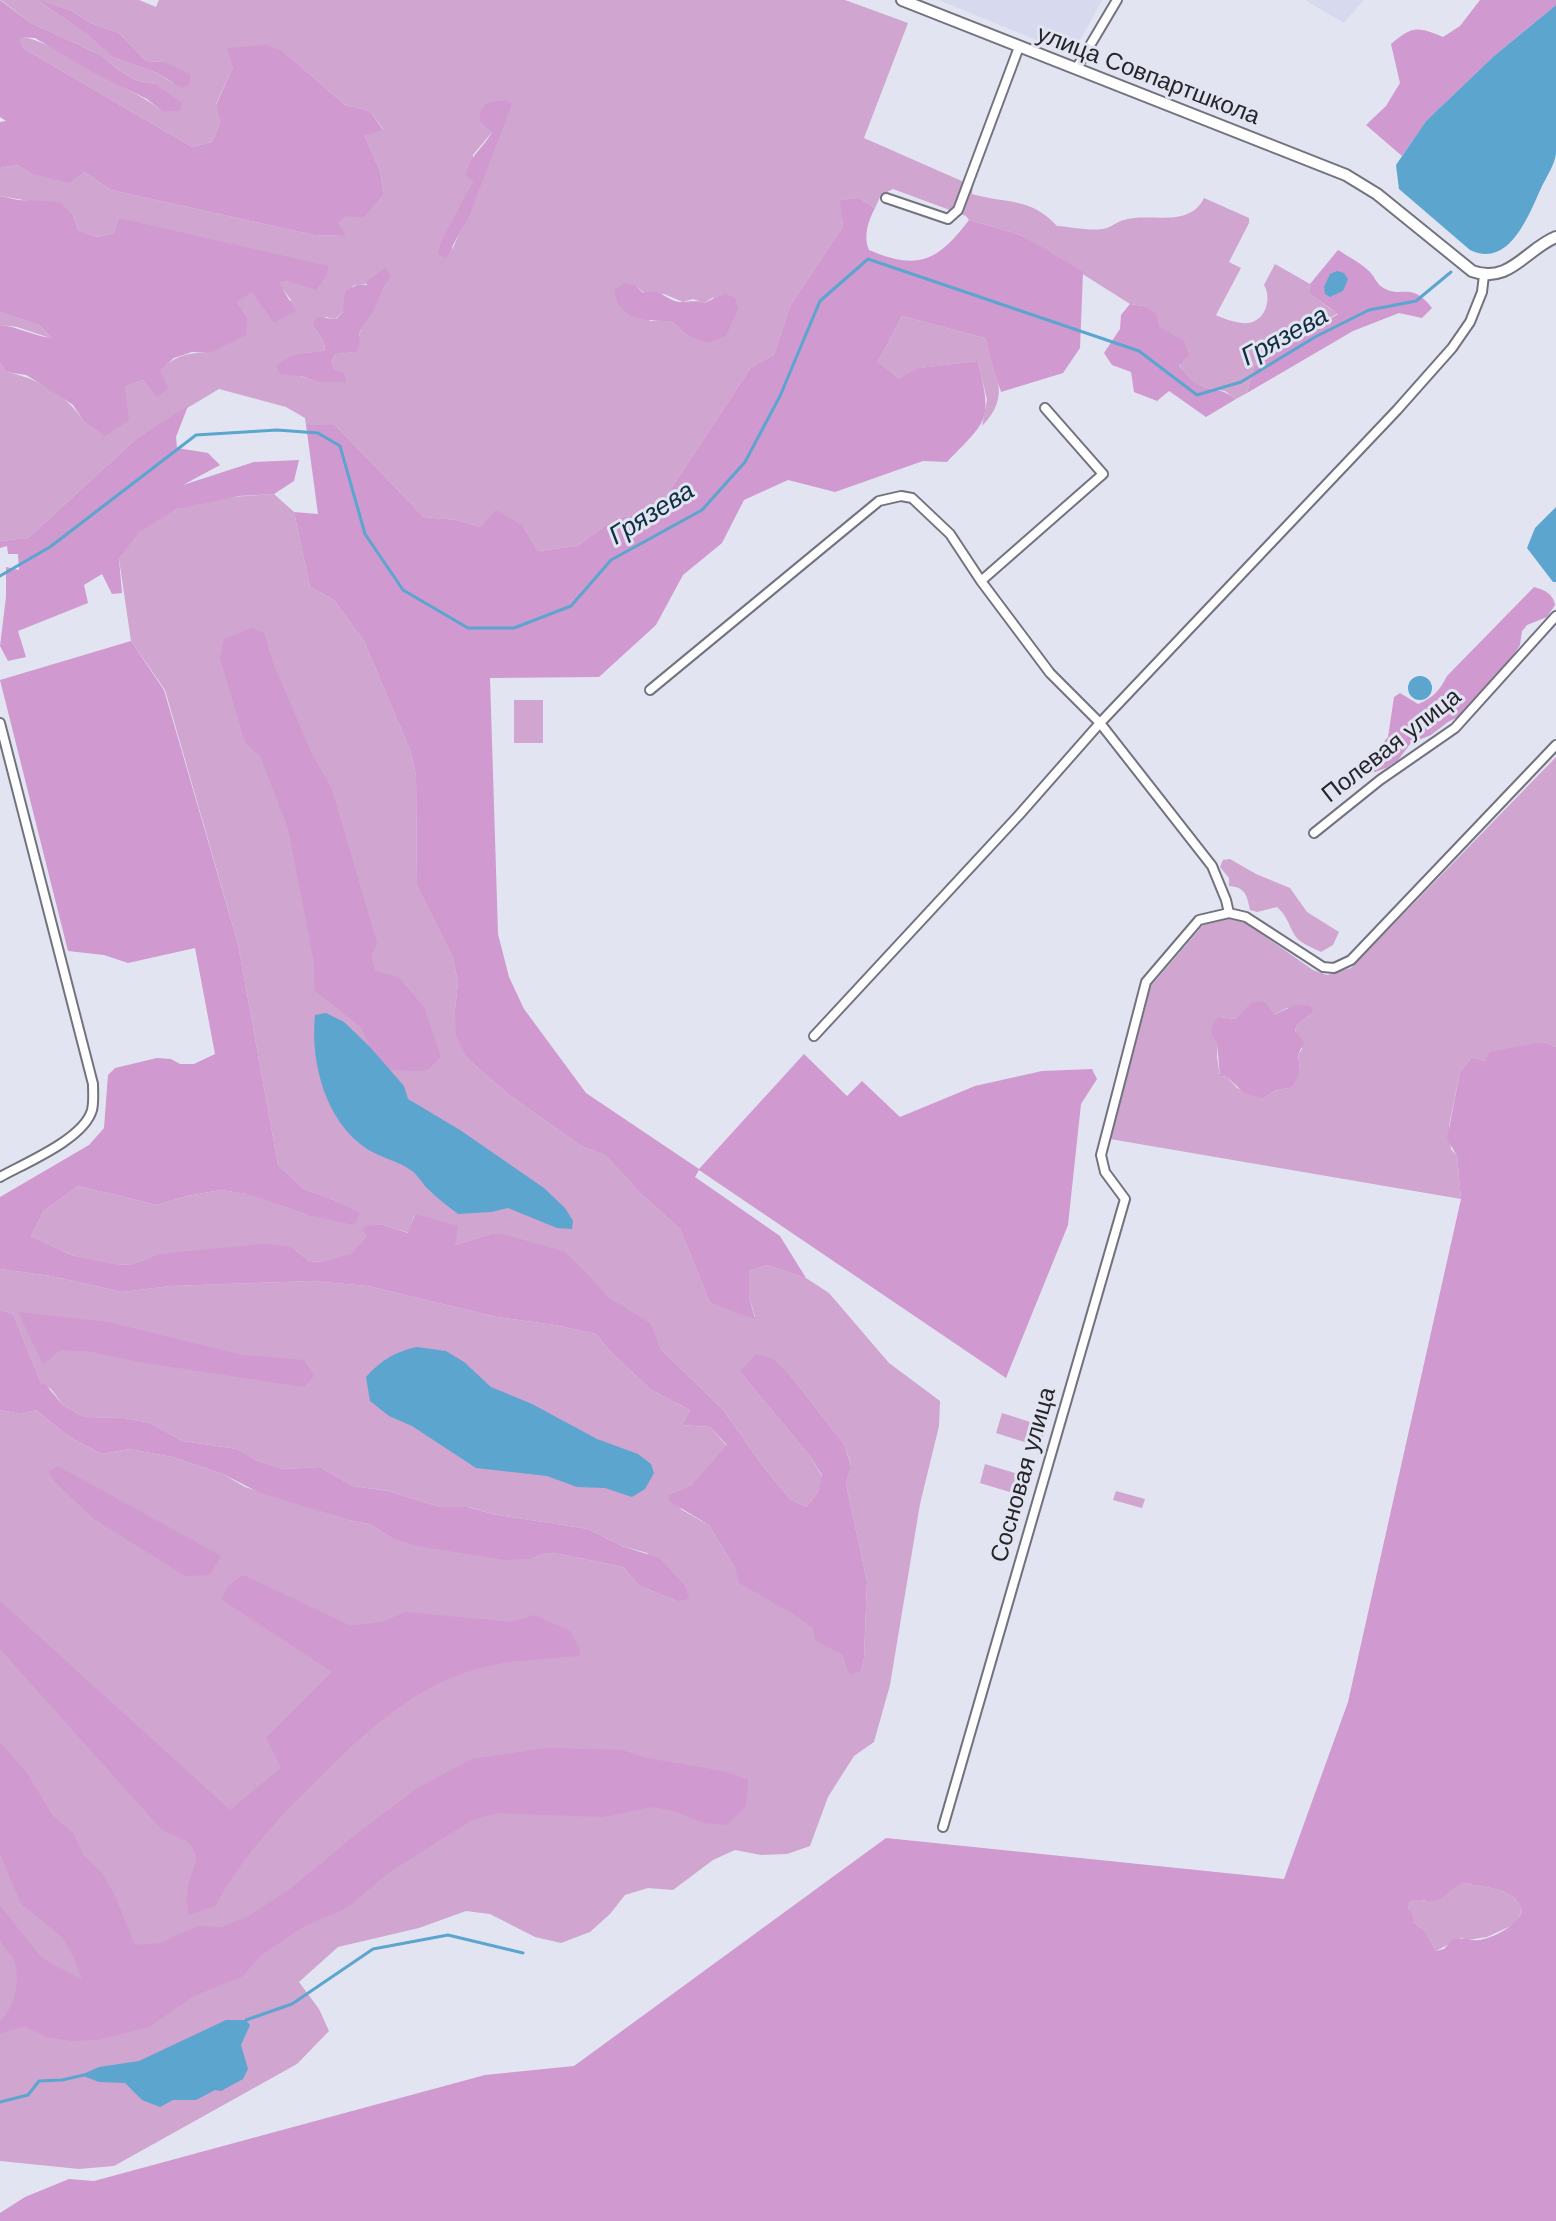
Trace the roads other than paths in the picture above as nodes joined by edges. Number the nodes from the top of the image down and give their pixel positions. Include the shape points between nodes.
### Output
1 (902, 0) edge
2 (1117, 0) edge
3 (1019, 47) junction
4 (1076, 69) junction
5 (886, 198) dead end
6 (1556, 237) edge
7 (1484, 275) junction
8 (1045, 408) dead end
9 (981, 581) junction
10 (1556, 616) edge
11 (650, 690) dead end
12 (0, 723) edge
13 (1100, 723) junction
14 (1556, 745) edge
15 (1314, 833) dead end
16 (1229, 913) junction
17 (814, 1036) dead end
18 (0, 1177) edge
19 (943, 1827) dead end

1 - 3 street, улица Совпартшкола
2 - 4 street
3 - 4 street, улица Совпартшкола
3 - 5 street via 958,210 948,219
4 - 7 street, улица Совпартшкола via 1327,167 1377,194 1472,271
6 - 7 street via 1501,274
7 - 13 street via 1470,322 1452,348
8 - 9 street via 1103,474
9 - 11 street via 950,534 912,498 879,501
9 - 13 street via 1050,673
10 - 15 street, Полевая улица via 1455,728
12 - 18 street via 93,1084 91,1111 81,1128
13 - 16 street via 1212,866
13 - 17 street
14 - 16 street via 1351,960 1323,967 1246,917
16 - 19 street, Сосновая улица via 1199,920 1146,982 1101,1155 1105,1172 1125,1199

